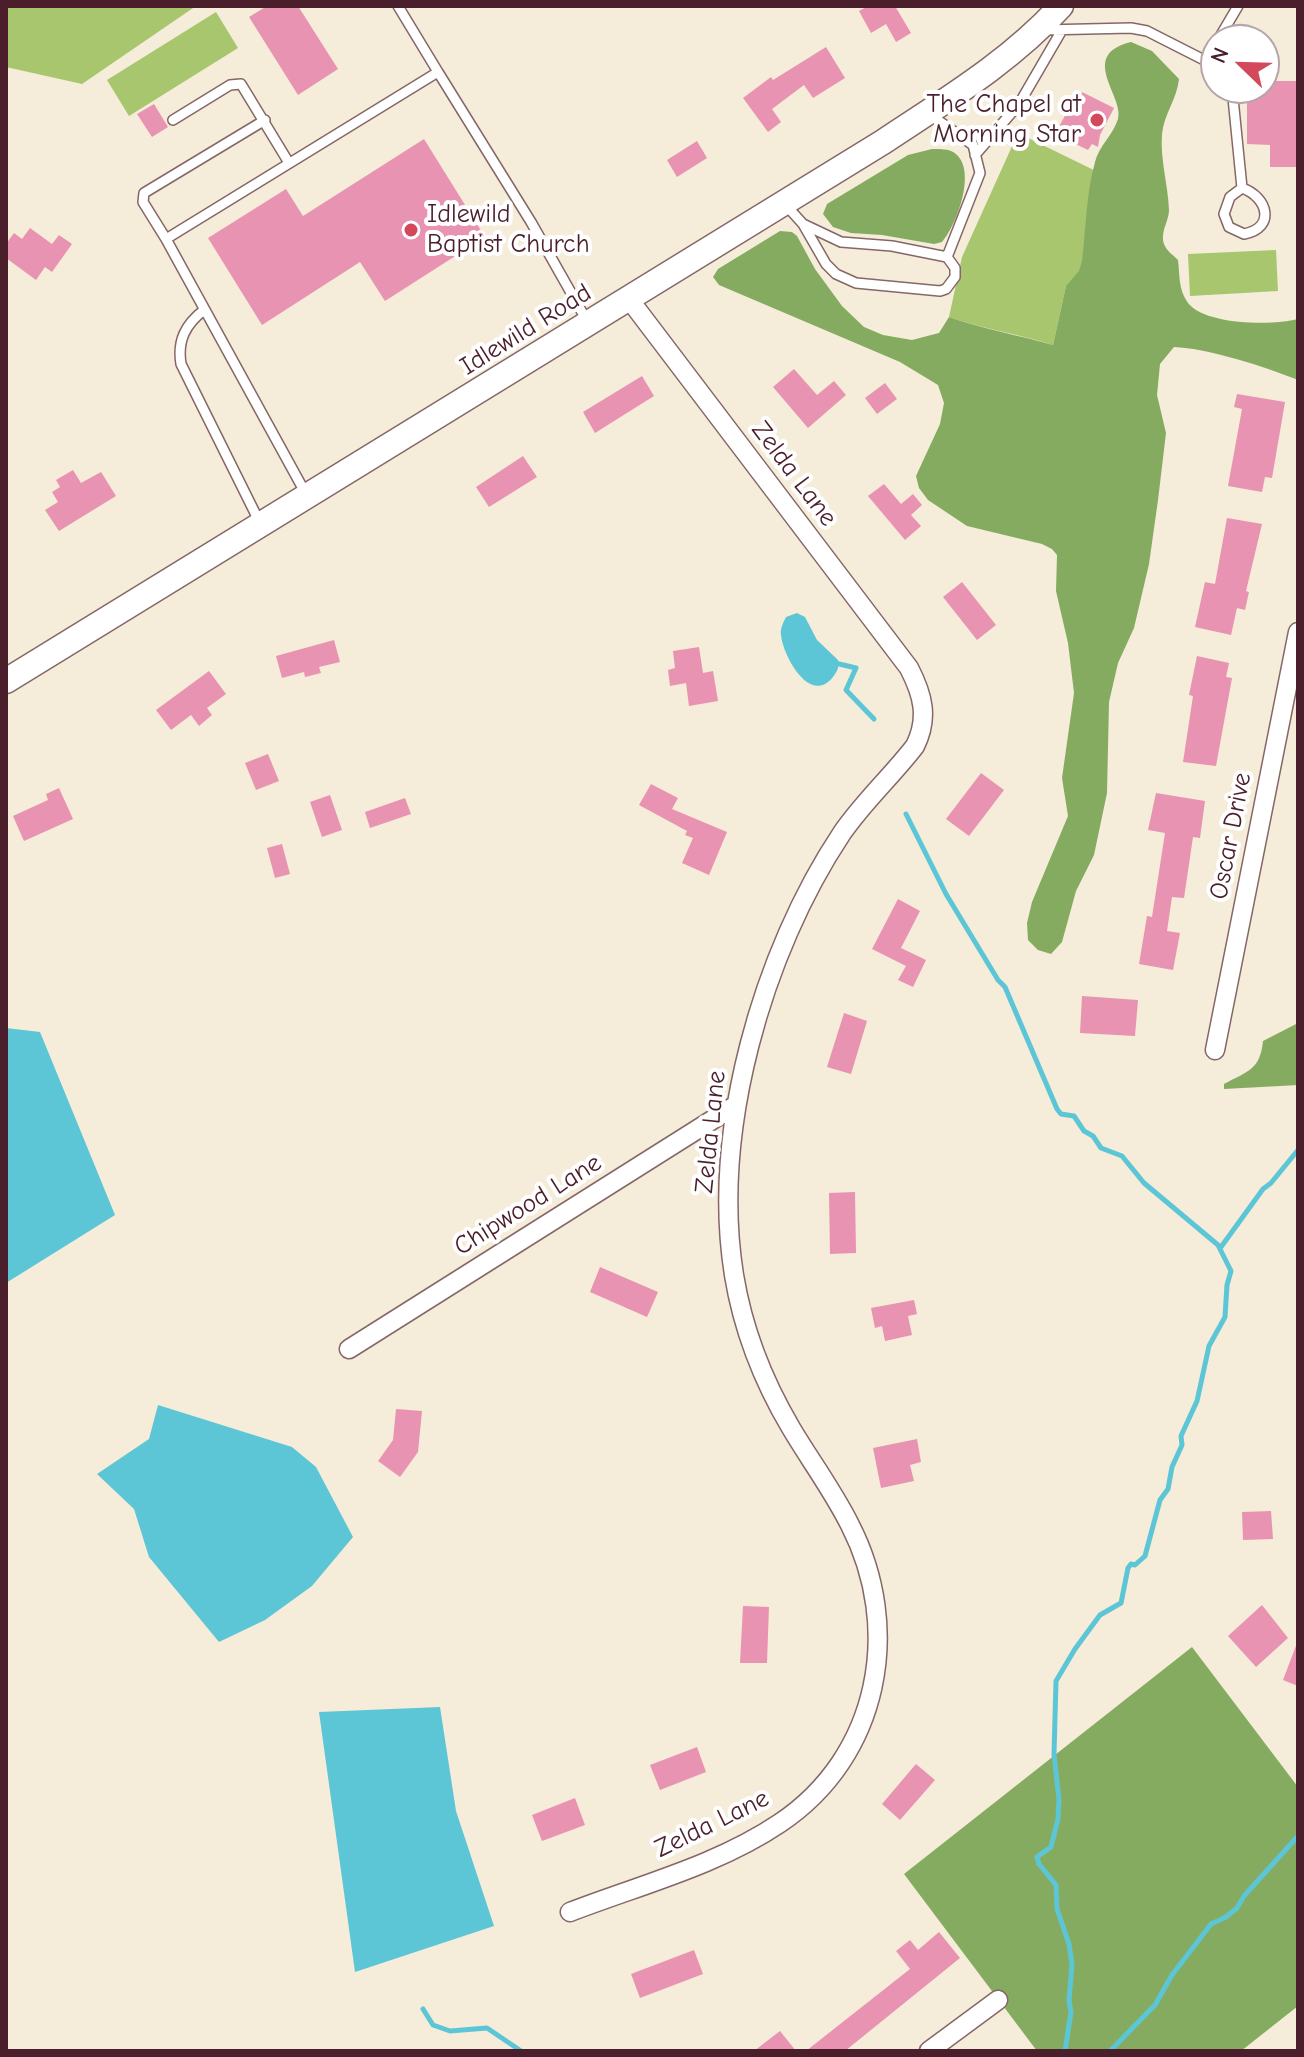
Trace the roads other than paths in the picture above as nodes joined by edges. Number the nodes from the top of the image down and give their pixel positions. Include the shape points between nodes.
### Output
1 (398, 6) edge
2 (1238, 6) edge
3 (1054, 22) edge
4 (1228, 24) edge
5 (1200, 58) edge
6 (438, 72) junction
7 (1234, 104) edge
8 (927, 113) junction
9 (173, 120) dead end
10 (265, 120) junction
11 (975, 155) junction
12 (289, 163) junction
13 (1242, 188) junction
14 (784, 203) junction
15 (803, 224) junction
16 (166, 239) junction
17 (947, 257) junction
18 (629, 299) junction
19 (204, 310) junction
20 (588, 324) junction
21 (307, 497) junction
22 (260, 524) junction
23 (1298, 632) edge
24 (6, 681) edge
25 (1215, 1050) dead end
26 (736, 1105) junction
27 (349, 1349) dead end
28 (570, 1912) dead end
29 (998, 2000) dead end
30 (929, 2051) edge

1 - 6 lane
2 - 4 lane
3 - 5 lane via 1147,31
3 - 8 main road, Idlewild Road
3 - 11 lane via 1019,104
6 - 12 lane
6 - 20 lane
7 - 13 lane
8 - 11 lane via 973,145
8 - 14 main road, Idlewild Road
9 - 10 lane via 236,83 246,88
10 - 12 lane
10 - 16 lane via 144,193 143,202
11 - 17 lane via 980,173
12 - 16 lane
13 - 13 lane via 1265,208 1260,226 1244,234 1229,227 1224,214 1230,197
14 - 15 lane
14 - 18 main road, Idlewild Road
15 - 17 lane via 841,242
15 - 17 lane via 826,264 856,283 940,291 955,277
16 - 19 lane
18 - 20 main road, Idlewild Road
18 - 26 street, Zelda Lane via 909,668 925,708 915,746 843,832 817,874 784,944 743,1067
19 - 21 lane
19 - 22 lane via 185,330 181,364
20 - 21 main road, Idlewild Road
21 - 22 main road, Idlewild Road
22 - 24 main road, Idlewild Road
23 - 25 street, Oscar Drive
26 - 27 street, Chipwood Lane
26 - 28 street, Zelda Lane via 729,1171 731,1252 743,1321 770,1389 862,1552 878,1616 877,1670 852,1742 824,1782 781,1823 709,1860
29 - 30 street

